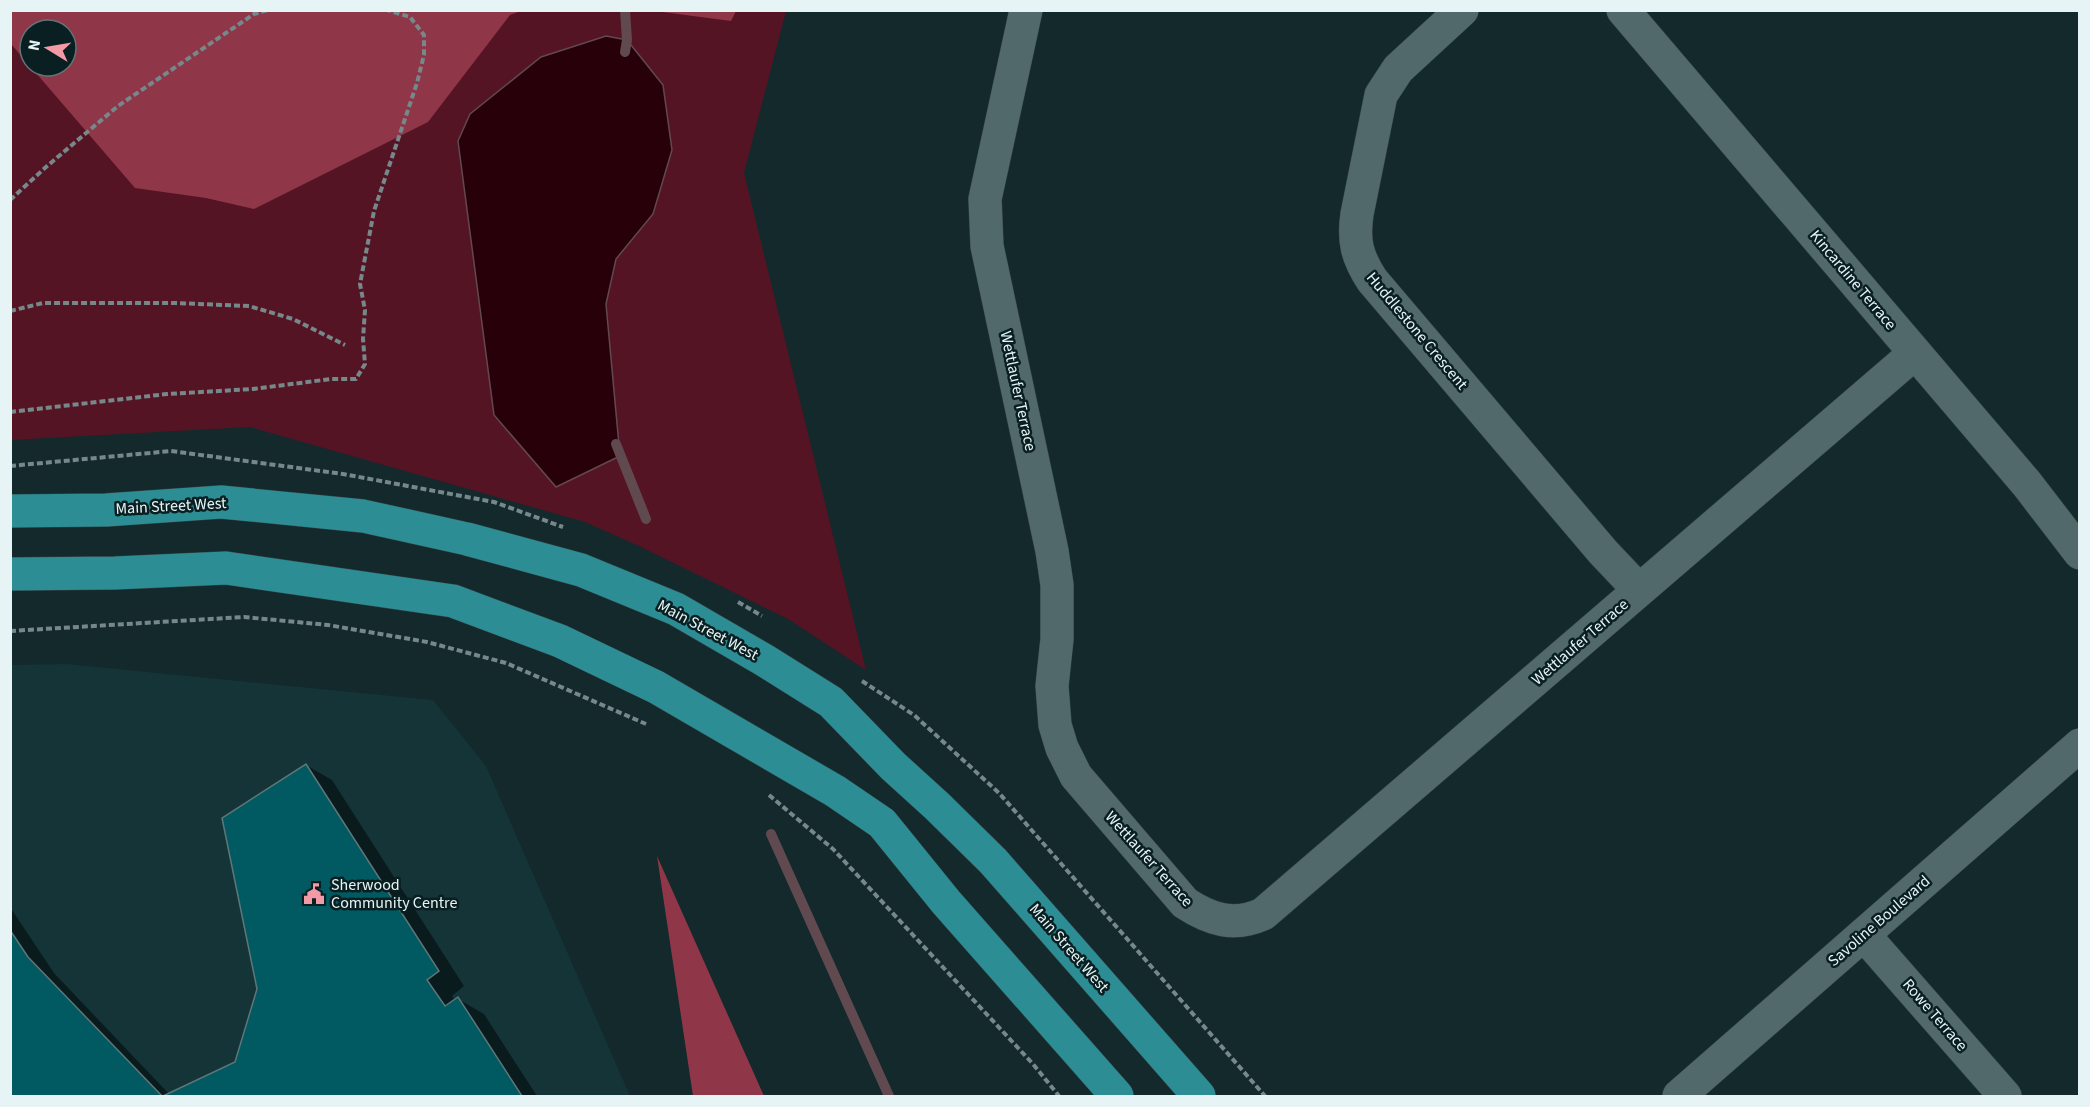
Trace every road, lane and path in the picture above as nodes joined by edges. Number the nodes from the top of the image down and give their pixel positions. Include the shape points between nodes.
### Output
1 (268, 10) edge
2 (387, 10) edge
3 (1026, 10) edge
4 (1462, 10) edge
5 (1623, 10) edge
6 (10, 200) edge
7 (10, 311) edge
8 (345, 345) dead end
9 (1915, 353) junction
10 (10, 412) edge
11 (10, 511) edge
12 (2079, 553) edge
13 (10, 574) edge
14 (1639, 590) junction
15 (10, 631) edge
16 (656, 729) dead end
17 (2079, 745) edge
18 (768, 795) dead end
19 (1864, 935) junction
20 (1059, 1096) edge
21 (1117, 1096) edge
22 (1198, 1096) edge
23 (1679, 1096) edge
24 (2005, 1096) edge

1 - 6 path via 254,14 118,106
2 - 10 path via 410,17 424,35 424,55 374,211 360,284 365,310 365,364 357,379 167,394
3 - 14 street, Wettlaufer Terrace via 985,199 987,246 1057,585 1055,725 1076,776 1185,903 1202,914 1226,921 1249,920 1263,914
4 - 14 street, Huddlestone Crescent via 1398,69 1381,95 1354,232 1361,263
5 - 9 street, Kincardine Terrace
7 - 8 path via 43,303 249,306 293,319
9 - 12 street, Kincardine Terrace via 2027,484
9 - 14 street, Wettlaufer Terrace
11 - 22 main road, Main Street West via 106,510 221,502 363,516 581,570 676,609 831,702 993,861
13 - 21 main road via 226,568 453,602 560,641 656,687 835,791 882,823 946,903
15 - 16 path via 244,617 328,625 427,642 506,663
17 - 19 street, Savoline Boulevard
18 - 20 path via 834,849
19 - 23 street, Savoline Boulevard
19 - 24 street, Rowe Terrace

